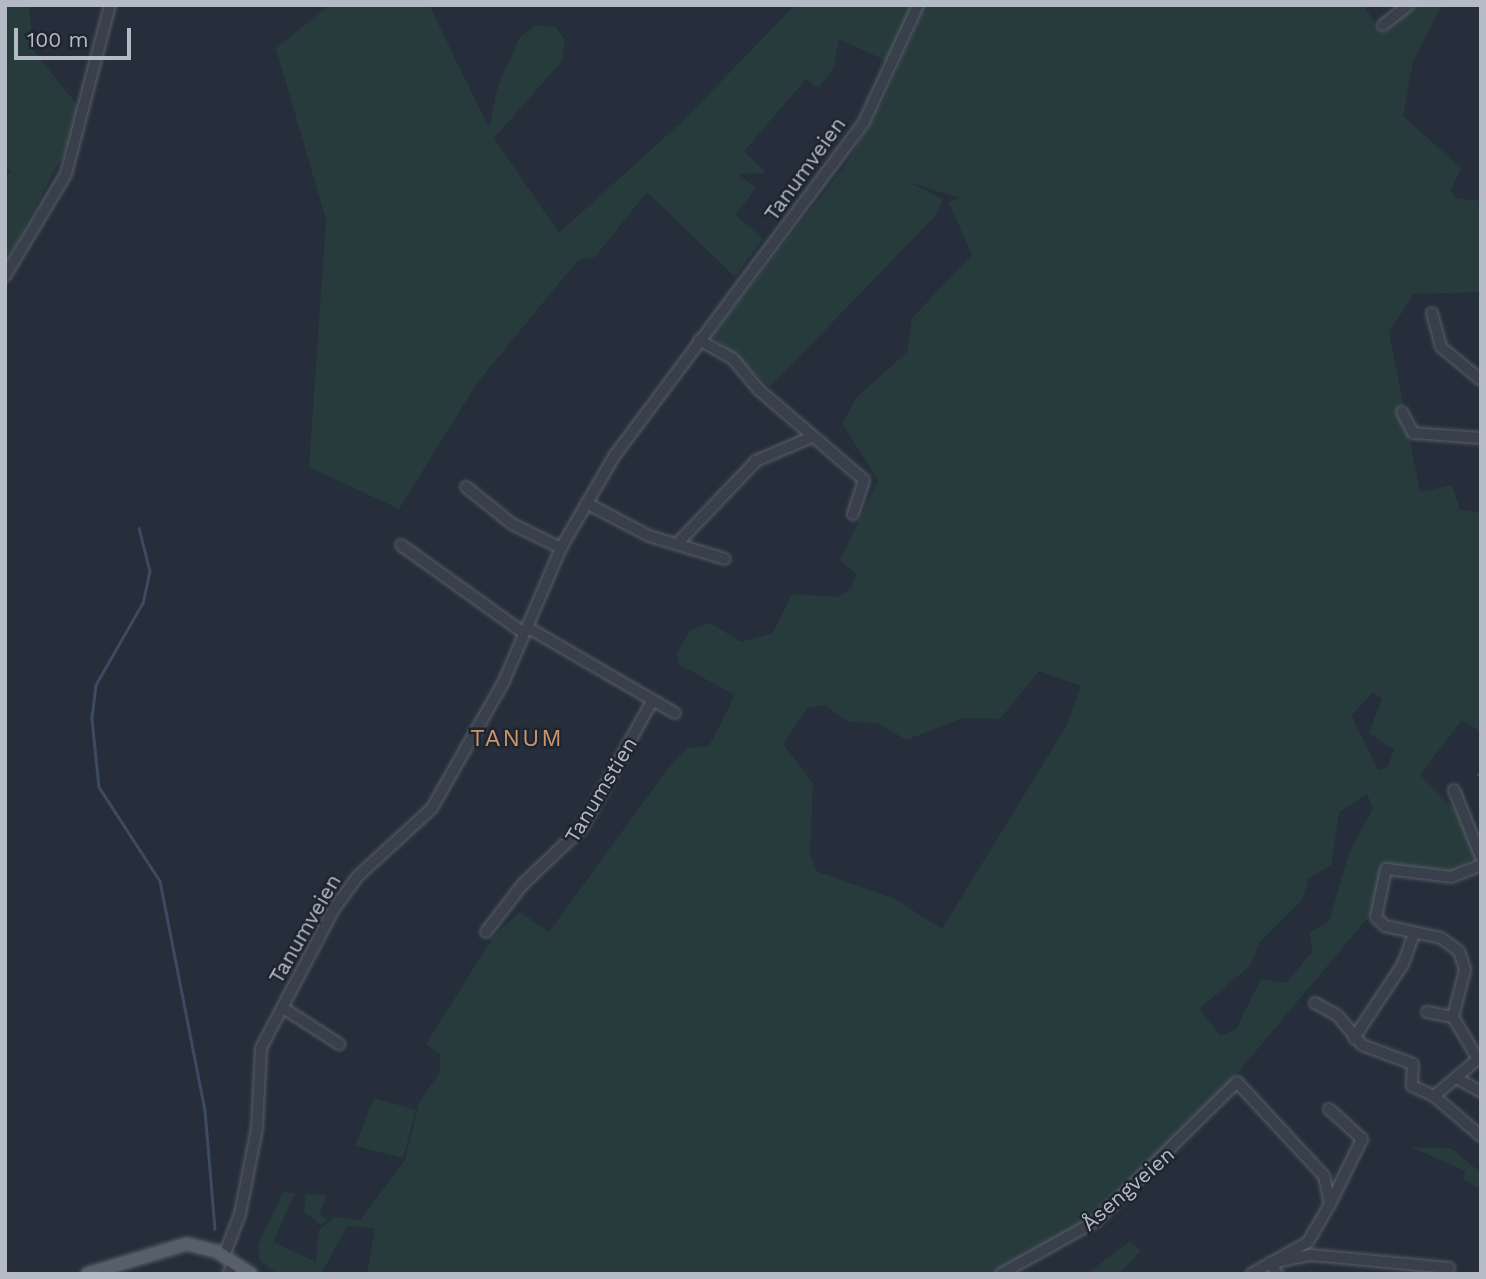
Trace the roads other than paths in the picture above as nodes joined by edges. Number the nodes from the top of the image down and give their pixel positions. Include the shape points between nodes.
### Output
1 (110, 5) edge
2 (918, 5) edge
3 (1409, 5) edge
4 (1382, 25) dead end
5 (5, 276) edge
6 (1432, 313) dead end
7 (699, 340) junction
8 (1481, 380) edge
9 (1402, 412) dead end
10 (812, 437) junction
11 (1481, 438) edge
12 (466, 487) dead end
13 (586, 503) junction
14 (853, 514) dead end
15 (677, 544) junction
16 (401, 545) dead end
17 (561, 548) junction
18 (725, 559) dead end
19 (525, 630) junction
20 (651, 704) junction
21 (675, 713) dead end
22 (1454, 790) dead end
23 (1481, 857) edge
24 (1481, 865) edge
25 (486, 932) dead end
26 (1414, 933) junction
27 (1315, 1003) dead end
28 (283, 1008) junction
29 (1427, 1012) dead end
30 (1453, 1017) junction
31 (1354, 1038) junction
32 (339, 1044) dead end
33 (1458, 1079) junction
34 (1481, 1092) edge
35 (1434, 1096) junction
36 (1329, 1109) dead end
37 (1481, 1136) edge
38 (1330, 1204) junction
39 (1271, 1263) junction
40 (229, 1264) edge
41 (1449, 1268) dead end
42 (87, 1274) edge
43 (251, 1274) edge
44 (1001, 1274) edge
45 (1251, 1274) edge
46 (1277, 1274) edge

1 - 5 street via 70,164
2 - 7 street, Tanumveien via 864,122
3 - 4 street
6 - 8 street via 1441,347
7 - 10 street via 733,359
7 - 13 street, Tanumveien
9 - 11 street via 1413,433
10 - 14 street via 864,480
10 - 15 street via 756,461
12 - 17 street via 512,524
13 - 15 street
13 - 17 street, Tanumveien
15 - 18 street
16 - 19 street
17 - 19 street, Tanumveien
19 - 20 street
19 - 28 street, Tanumveien via 432,808 342,895
20 - 21 street
20 - 25 street, Tanumstien via 582,828 523,884
22 - 23 street
24 - 26 street via 1452,877 1386,869 1376,918
26 - 30 street via 1441,938 1459,951 1465,970
26 - 31 street via 1403,964
27 - 31 street via 1337,1015
28 - 32 street
28 - 40 street, Tanumveien via 259,1059 257,1128
29 - 30 street
30 - 33 street via 1477,1054 1472,1070
31 - 35 street via 1413,1064 1412,1086
33 - 34 street
33 - 35 street
35 - 37 street
36 - 38 street via 1362,1139
38 - 39 street via 1308,1242
38 - 44 street, Åsengveien via 1324,1176 1237,1083 1107,1212
39 - 41 street via 1335,1255
39 - 45 street
39 - 46 street
40 - 42 main road via 173,1245
40 - 43 main road

